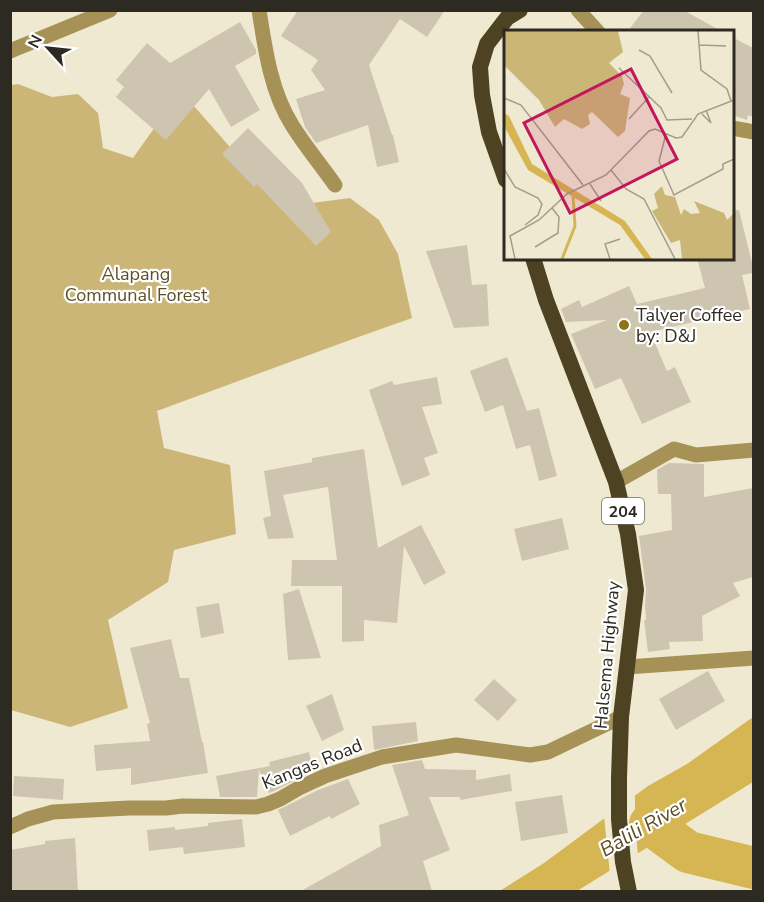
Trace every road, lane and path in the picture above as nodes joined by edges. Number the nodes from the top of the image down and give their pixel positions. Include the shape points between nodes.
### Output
1 (110, 10) edge
2 (259, 10) edge
3 (520, 10) edge
4 (578, 10) edge
5 (596, 30) edge
6 (10, 51) edge
7 (734, 128) edge
8 (753, 132) edge
9 (504, 174) edge
10 (335, 185) dead end
11 (534, 260) edge
12 (753, 450) edge
13 (616, 482) junction
14 (753, 658) edge
15 (627, 667) junction
16 (621, 717) junction
17 (10, 827) edge
18 (629, 891) edge

1 - 6 street
2 - 10 street via 280,99 291,124
3 - 9 highway via 507,18 487,44 480,67 489,132
4 - 5 street
7 - 8 street
11 - 13 highway, Halsema Highway / 204
12 - 13 street via 696,454 674,449
13 - 15 highway, Halsema Highway / 204 via 636,590
14 - 15 street
15 - 16 highway, Halsema Highway / 204
16 - 17 street, Kangas Road via 548,752 530,755 456,745 382,758 325,776 256,807 53,812
16 - 18 highway, Halsema Highway / 204 via 619,819

